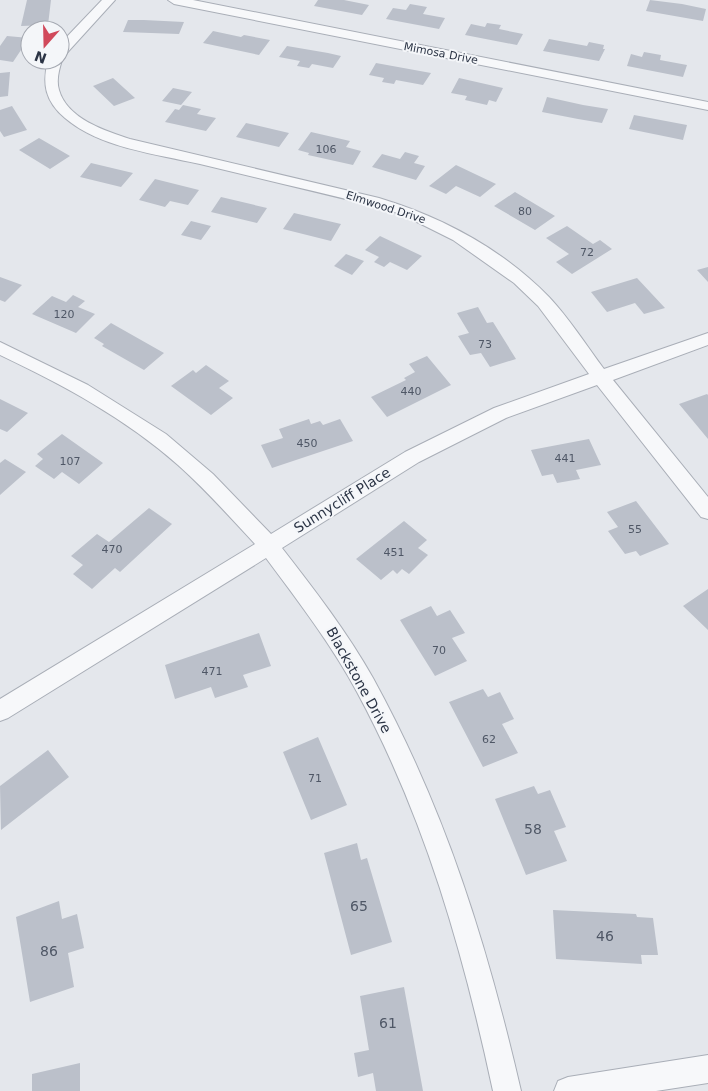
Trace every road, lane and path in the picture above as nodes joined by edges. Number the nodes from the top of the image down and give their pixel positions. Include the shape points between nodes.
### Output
1 (110, 0) edge
2 (174, 0) edge
3 (70, 39) edge
4 (52, 70) edge
5 (708, 106) edge
6 (708, 339) edge
7 (0, 348) edge
8 (600, 376) junction
9 (708, 511) edge
10 (269, 546) junction
11 (0, 711) edge
12 (708, 1069) edge
13 (507, 1091) edge
14 (568, 1091) edge

1 - 3 street
2 - 5 street, Mimosa Drive
4 - 8 street, Elmwood Drive via 55,96 65,111 91,129 126,142 374,201 406,211 459,236 520,279 544,302
6 - 8 street, Sunnycliff Place
7 - 10 street, Blackstone Drive via 95,396 161,441 205,478
8 - 9 street, Elmwood Drive
8 - 10 street, Sunnycliff Place via 500,413 412,457
10 - 11 street, Sunnycliff Place
10 - 13 street, Blackstone Drive via 321,613 347,653 406,766 438,841 460,906 494,1025
12 - 14 street

